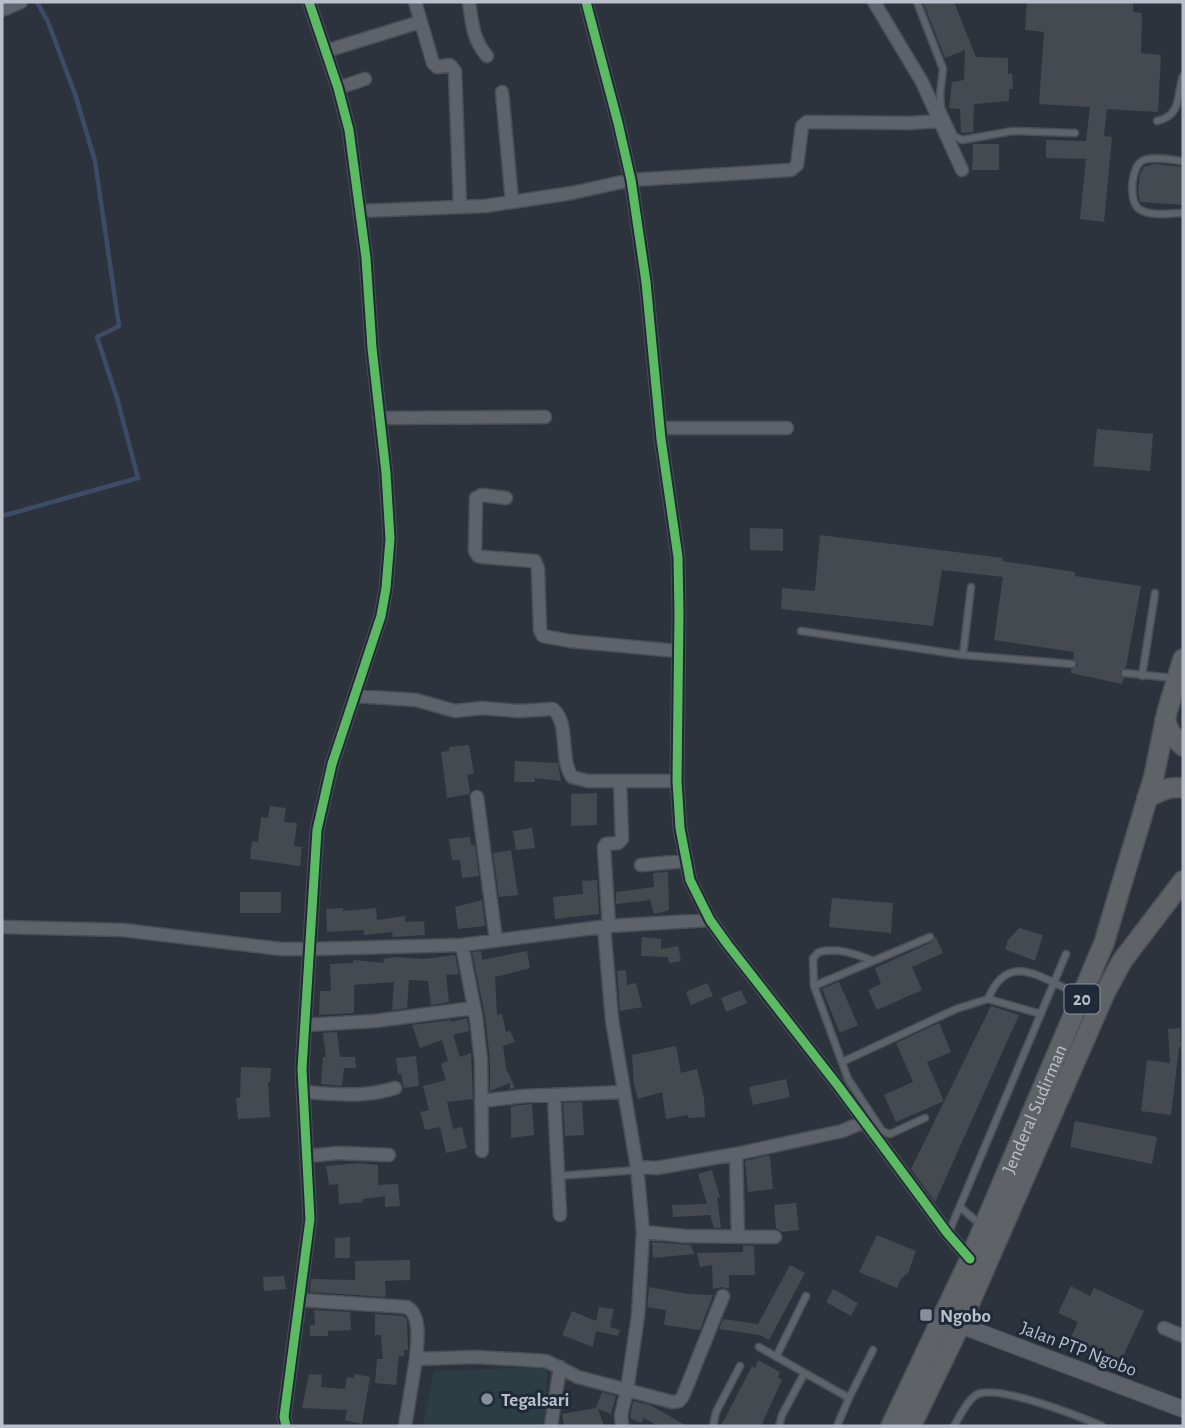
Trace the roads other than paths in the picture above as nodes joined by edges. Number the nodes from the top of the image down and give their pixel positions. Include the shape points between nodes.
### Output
1 (21, 2) edge
2 (415, 2) edge
3 (469, 2) edge
4 (586, 2) edge
5 (874, 2) edge
6 (917, 2) edge
7 (313, 3) edge
8 (2, 10) edge
9 (420, 22) junction
10 (326, 51) junction
11 (487, 57) dead end
12 (1183, 76) edge
13 (365, 79) dead end
14 (338, 88) junction
15 (502, 92) dead end
16 (940, 121) junction
17 (1157, 121) dead end
18 (1075, 133) dead end
19 (1183, 161) edge
20 (962, 170) dead end
21 (631, 180) junction
22 (512, 201) junction
23 (460, 208) junction
24 (359, 211) junction
25 (1183, 213) edge
26 (545, 417) dead end
27 (379, 418) junction
28 (660, 428) junction
29 (787, 428) dead end
30 (506, 498) dead end
31 (971, 587) dead end
32 (1155, 593) dead end
33 (801, 631) dead end
34 (677, 651) junction
35 (963, 655) junction
36 (1072, 664) dead end
37 (1181, 668) edge
38 (1125, 673) dead end
39 (1142, 676) junction
40 (355, 696) junction
41 (1165, 720) junction
42 (1183, 746) edge
43 (620, 780) junction
44 (677, 781) junction
45 (1183, 788) edge
46 (477, 796) dead end
47 (1147, 798) junction
48 (685, 860) junction
49 (641, 865) dead end
50 (1183, 881) edge
51 (709, 920) junction
52 (2, 927) edge
53 (606, 927) junction
54 (930, 937) dead end
55 (496, 940) junction
56 (462, 945) junction
57 (311, 949) junction
58 (1066, 954) dead end
59 (871, 960) junction
60 (1054, 984) junction
61 (814, 986) junction
62 (1083, 995) junction
63 (988, 999) junction
64 (474, 1008) junction
65 (1041, 1014) junction
66 (306, 1025) junction
67 (842, 1062) junction
68 (395, 1088) dead end
69 (303, 1092) junction
70 (624, 1092) junction
71 (554, 1096) junction
72 (481, 1101) junction
73 (925, 1118) dead end
74 (863, 1122) junction
75 (482, 1151) dead end
76 (736, 1154) junction
77 (389, 1155) dead end
78 (307, 1156) junction
79 (637, 1168) junction
80 (558, 1176) junction
81 (960, 1207) junction
82 (561, 1215) dead end
83 (984, 1227) junction
84 (643, 1232) junction
85 (948, 1234) junction
86 (738, 1237) junction
87 (775, 1237) dead end
88 (970, 1259) junction
89 (723, 1296) dead end
90 (806, 1296) dead end
91 (300, 1300) junction
92 (960, 1325) junction
93 (1164, 1328) dead end
94 (1183, 1336) edge
95 (759, 1347) dead end
96 (873, 1350) dead end
97 (776, 1357) junction
98 (416, 1359) junction
99 (740, 1366) dead end
100 (560, 1367) junction
101 (804, 1374) junction
102 (627, 1390) junction
103 (849, 1398) junction
104 (1183, 1409) edge
105 (286, 1426) edge
106 (405, 1426) edge
107 (551, 1426) edge
108 (622, 1426) edge
109 (713, 1426) edge
110 (779, 1426) edge
111 (837, 1426) edge
112 (891, 1426) edge
113 (911, 1426) edge
114 (954, 1426) edge
115 (1099, 1426) edge

1 - 8 street
2 - 9 street
3 - 11 street via 473,33
4 - 21 street
5 - 16 street
6 - 18 lane via 943,69 941,107 954,136 962,140 1013,131
7 - 10 street
9 - 10 street
9 - 23 street via 433,63 450,65 455,71
10 - 14 street
12 - 17 lane via 1178,106
13 - 14 street
14 - 24 street via 349,130
15 - 22 street
16 - 20 street
16 - 21 street via 811,121 802,126 793,169
19 - 25 lane via 1142,160 1132,197 1141,210
21 - 22 street
21 - 28 street
22 - 23 street
23 - 24 street
24 - 27 street
26 - 27 street
27 - 40 street via 389,565 380,616
28 - 29 street
28 - 34 street via 678,557
30 - 34 street via 476,498 475,551 482,557 535,561 543,636
31 - 35 lane
32 - 39 lane
33 - 35 lane
34 - 44 street
35 - 36 lane
37 - 39 lane
37 - 41 highway, Jenderal Sudirman / 20
38 - 39 lane
40 - 43 street via 416,701 455,711 553,709 559,716 565,762 572,777
40 - 57 street via 332,764 317,830
41 - 42 highway
41 - 47 highway, Jenderal Sudirman / 20
43 - 44 street
43 - 53 street via 622,839 604,847
44 - 48 street
45 - 47 highway via 1163,789
46 - 55 street
47 - 62 highway, Jenderal Sudirman / 20 via 1104,943
48 - 49 street
48 - 51 street
50 - 92 highway, Jenderal Sudirman / 20 via 1122,961 1105,993
51 - 53 street
51 - 74 street
52 - 57 street via 123,930
53 - 55 street
53 - 70 street via 609,996
54 - 59 lane
55 - 56 street
56 - 57 street
56 - 64 street
57 - 66 street
58 - 60 lane
59 - 61 lane
59 - 61 lane via 837,950 819,952 814,958
60 - 62 lane
60 - 63 lane via 1039,975 1012,971 1000,976
60 - 65 lane
61 - 67 lane
62 - 83 highway, Jenderal Sudirman / 20
63 - 65 lane
63 - 67 lane
64 - 66 street
64 - 72 street
65 - 81 lane
66 - 69 street
67 - 73 lane via 882,1130 890,1134
68 - 69 street via 363,1095
69 - 78 street
70 - 71 street
70 - 79 street
71 - 72 street
71 - 80 street
72 - 75 street
74 - 76 street
74 - 85 street
76 - 79 street
76 - 86 street
77 - 78 street
78 - 91 street via 310,1219
79 - 80 lane
79 - 84 street
80 - 82 street
81 - 83 lane
81 - 85 lane
83 - 88 highway, Jenderal Sudirman / 20
84 - 86 street
84 - 102 street
85 - 88 street
86 - 87 street
88 - 112 highway, Jenderal Sudirman / 20
89 - 102 street via 679,1401
90 - 97 lane
91 - 98 street via 407,1307 416,1318
91 - 105 street
92 - 104 main road, Jalan PTP Ngobo
92 - 113 highway, Jenderal Sudirman / 20
93 - 94 street
95 - 97 lane
96 - 103 lane
97 - 101 lane
98 - 100 street via 526,1359
98 - 106 street
99 - 109 lane
100 - 102 street via 578,1377
100 - 107 street
101 - 103 lane
101 - 110 lane
102 - 108 street
103 - 111 lane
114 - 115 lane via 977,1395 992,1392 1053,1407

